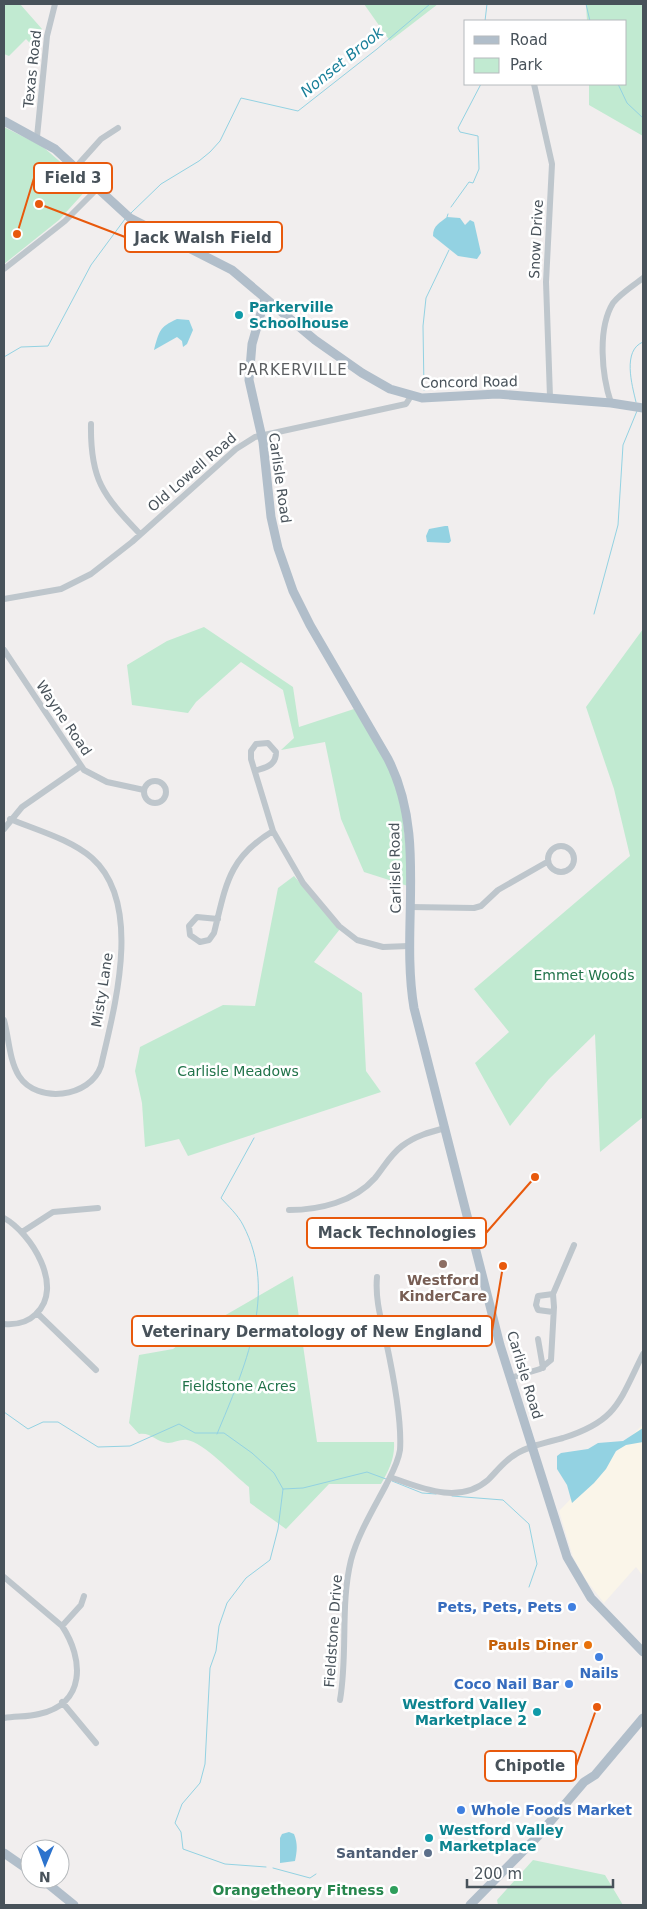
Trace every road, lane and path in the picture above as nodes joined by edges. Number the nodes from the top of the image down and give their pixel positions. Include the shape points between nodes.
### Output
1 (55, 4) edge
2 (534, 85) edge
3 (4, 121) edge
4 (118, 128) dead end
5 (37, 137) junction
6 (75, 168) junction
7 (97, 189) junction
8 (4, 269) edge
9 (643, 278) edge
10 (265, 299) junction
11 (411, 396) junction
12 (550, 398) junction
13 (611, 403) junction
14 (643, 408) edge
15 (91, 424) dead end
16 (261, 435) junction
17 (140, 534) junction
18 (4, 599) edge
19 (4, 650) edge
20 (81, 766) junction
21 (255, 771) junction
22 (144, 790) dead end
23 (10, 819) junction
24 (4, 829) edge
25 (273, 831) junction
26 (547, 862) junction
27 (410, 907) junction
28 (218, 919) junction
29 (409, 946) junction
30 (4, 1020) edge
31 (445, 1128) junction
32 (98, 1208) dead end
33 (289, 1210) dead end
34 (4, 1218) edge
35 (22, 1232) junction
36 (574, 1245) dead end
37 (377, 1277) dead end
38 (552, 1294) junction
39 (554, 1312) junction
40 (37, 1313) junction
41 (493, 1317) junction
42 (4, 1324) edge
43 (384, 1333) junction
44 (538, 1339) dead end
45 (643, 1354) edge
46 (543, 1368) junction
47 (96, 1370) dead end
48 (510, 1378) junction
49 (533, 1447) junction
50 (390, 1477) junction
51 (4, 1577) edge
52 (84, 1596) dead end
53 (62, 1626) junction
54 (643, 1652) edge
55 (340, 1700) dead end
56 (62, 1702) junction
57 (643, 1709) edge
58 (4, 1718) edge
59 (643, 1718) edge
60 (96, 1743) dead end
61 (588, 1778) junction
62 (4, 1853) edge
63 (20, 1864) edge
64 (54, 1889) edge
65 (74, 1905) edge
66 (470, 1905) edge

1 - 5 street, Texas Road via 47,36
2 - 12 street, Snow Drive via 552,164 546,282
3 - 5 main road
4 - 6 street via 102,139
5 - 6 main road
6 - 7 main road
7 - 8 street via 65,221
7 - 10 main road via 130,218 223,264
9 - 13 street via 614,303 606,324 603,363
10 - 11 main road, Concord Road via 362,373 390,390
10 - 16 main road, Carlisle Road via 249,366 250,392
11 - 12 main road, Concord Road via 435,398 488,393
11 - 16 street, Old Lowell Road via 406,404
12 - 13 main road, Concord Road
13 - 14 main road, Concord Road
15 - 17 street via 93,464 98,482
16 - 17 street, Old Lowell Road via 236,449
16 - 27 main road, Carlisle Road via 274,532 294,590 324,650 400,782 409,829
17 - 18 street, Old Lowell Road via 100,568 73,585
19 - 20 street, Wayne Road
20 - 22 street, Wayne Road via 88,774 100,779
20 - 23 street via 28,802
21 - 21 street via 251,751 260,743 268,743 276,752 275,761 269,767
21 - 25 street
23 - 24 street
23 - 30 street, Misty Lane via 78,848 98,864 117,903 121,952 101,1066 93,1081 83,1089 48,1093 25,1083 14,1064
25 - 28 street via 240,858 230,877
25 - 29 street via 303,883 345,932 372,945
26 - 26 street via 550,851 557,846 570,849 574,856 570,868 562,873 553,871
26 - 27 street via 498,890 481,906
27 - 29 main road, Carlisle Road
28 - 28 street via 209,940 196,941 190,935 189,926 193,919 201,916
29 - 31 main road, Carlisle Road via 414,1008
31 - 33 street via 418,1136 401,1146 372,1181 352,1196 313,1209
31 - 41 main road, Carlisle Road
32 - 35 street via 53,1212
34 - 35 street
35 - 40 street via 48,1278 48,1295
36 - 38 street
37 - 43 street, Fieldstone Drive via 377,1304
38 - 39 street
38 - 39 street via 538,1296 536,1305 538,1310
39 - 46 street via 552,1356
40 - 42 street via 23,1322
40 - 47 street
41 - 43 street
41 - 48 main road, Carlisle Road
43 - 50 street, Fieldstone Drive via 400,1430 398,1460
44 - 46 street
45 - 49 street via 623,1394 603,1421 585,1431
46 - 48 street
48 - 49 main road, Carlisle Road
49 - 50 street via 516,1454 488,1480 469,1491 432,1491
49 - 54 main road, Carlisle Road via 557,1527 576,1575 591,1598
50 - 55 street, Fieldstone Drive via 351,1560
51 - 53 street
52 - 53 street via 81,1605
53 - 56 street via 78,1663 73,1690
56 - 58 street via 40,1714
56 - 60 street
57 - 61 main road
59 - 61 main road via 595,1775
61 - 66 main road via 538,1836
62 - 63 main road
64 - 65 main road

